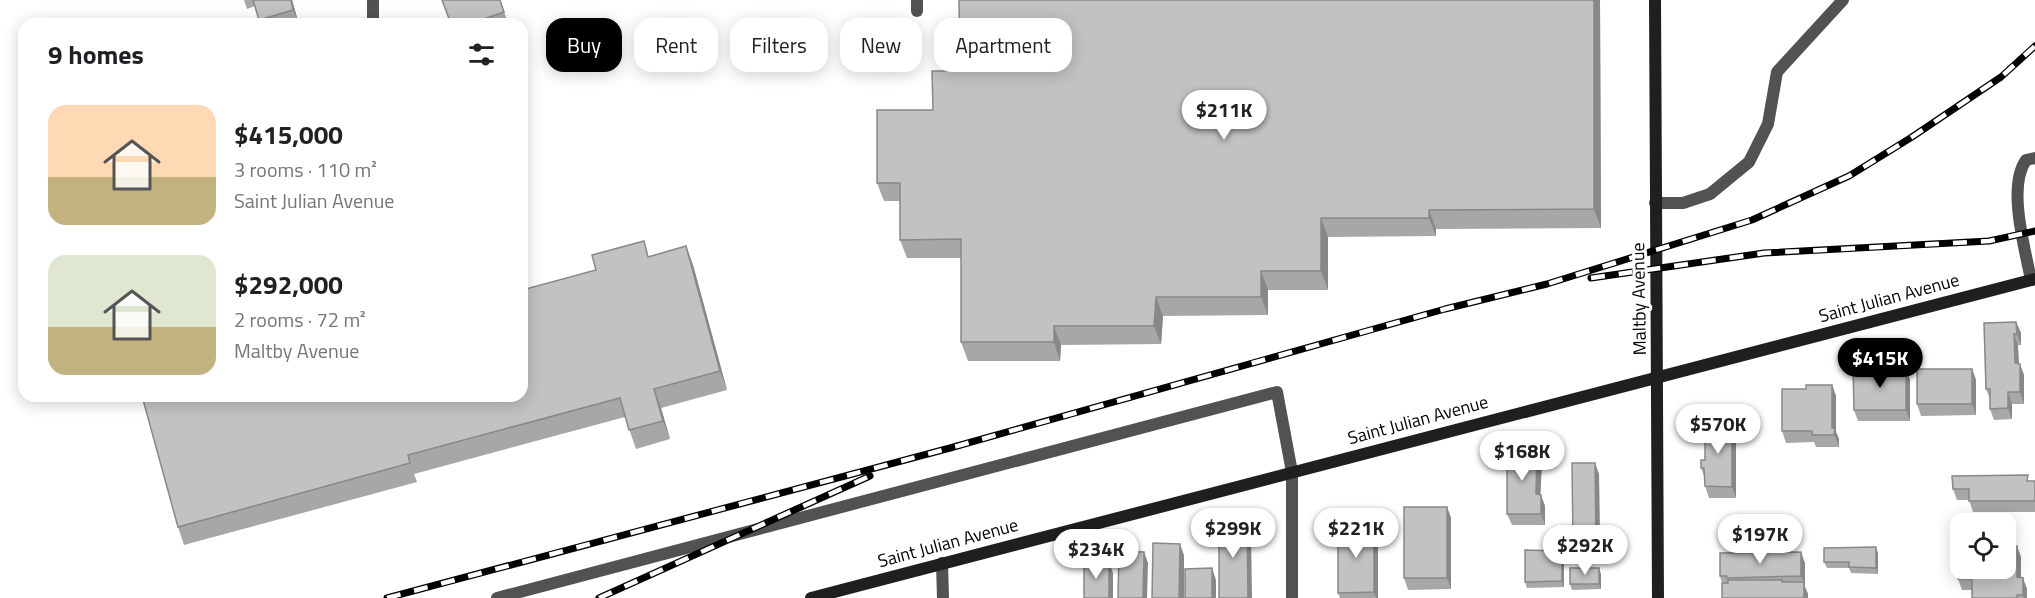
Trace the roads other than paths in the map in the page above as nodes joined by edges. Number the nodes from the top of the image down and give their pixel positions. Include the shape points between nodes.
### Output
1 (373, 0) edge
2 (1655, 0) edge
3 (1843, 0) edge
4 (373, 18) edge
5 (2035, 158) edge
6 (1655, 203) junction
7 (2033, 280) edge
8 (1658, 376) junction
9 (1292, 472) junction
10 (942, 563) junction
11 (497, 598) edge
12 (811, 598) edge
13 (943, 598) edge
14 (1292, 598) edge
15 (1658, 598) edge

1 - 4 street
2 - 6 street, Maltby Avenue
3 - 6 street via 1778,72 1768,124 1749,162 1710,194 1683,202
5 - 7 street via 2026,160 2019,169 2017,201
6 - 8 street, Maltby Avenue
7 - 8 street, Saint Julian Avenue
8 - 9 street, Saint Julian Avenue
8 - 15 street, Maltby Avenue
9 - 10 street, Saint Julian Avenue
9 - 11 street via 1277,392
9 - 14 street
10 - 12 street, Saint Julian Avenue
10 - 13 street

